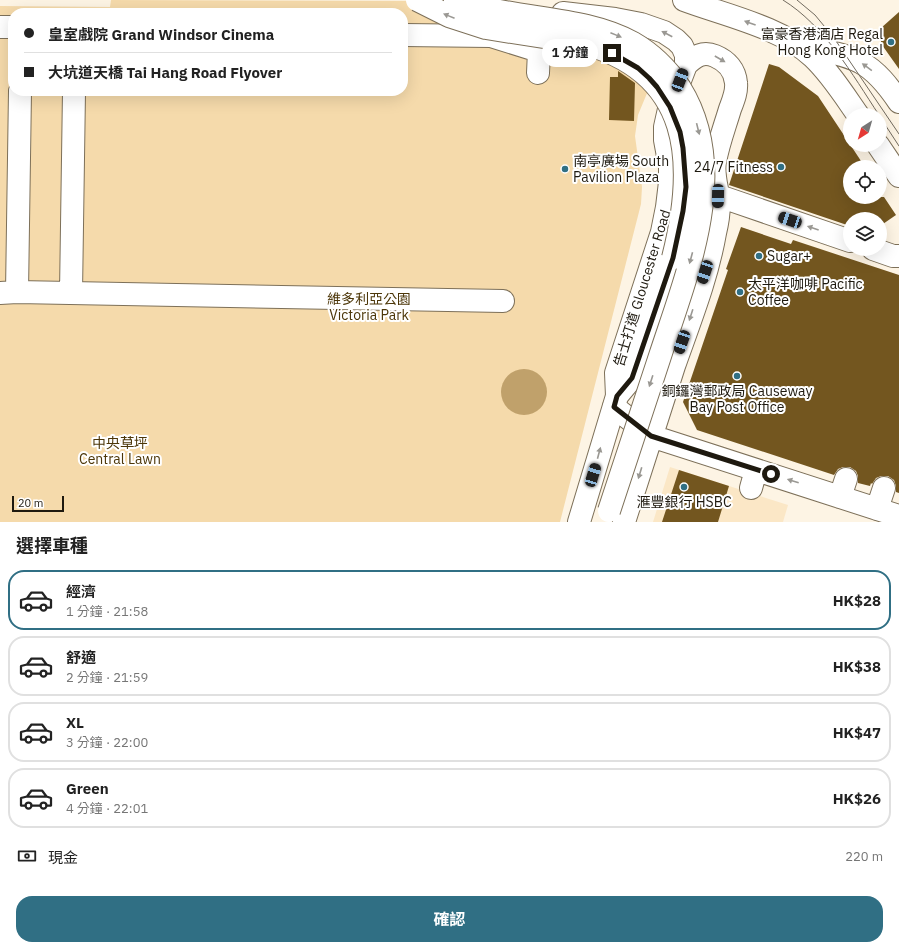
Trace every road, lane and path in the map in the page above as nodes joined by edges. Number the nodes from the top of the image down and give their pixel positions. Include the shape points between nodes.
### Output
1 (417, 0) edge
2 (455, 0) edge
3 (498, 0) edge
4 (692, 2) edge
5 (408, 35) edge
6 (798, 45) junction
7 (686, 65) junction
8 (538, 73) dead end
9 (20, 96) edge
10 (74, 96) edge
11 (899, 102) edge
12 (853, 108) edge
13 (883, 152) edge
14 (899, 176) edge
15 (712, 192) junction
16 (843, 239) edge
17 (887, 254) edge
18 (899, 256) edge
19 (8, 293) edge
20 (72, 293) junction
21 (503, 301) dead end
22 (615, 401) junction
23 (651, 436) junction
24 (884, 488) dead end
25 (877, 509) junction
26 (899, 516) edge
27 (613, 518) edge
28 (579, 522) edge

22 -> 1 street, 告士打道 Gloucester Road, bridge via 632,378 673,258 686,187 683,148 676,118 657,87 638,68 612,53 582,43 486,28 449,16
2 -> 27 street, bridge via 493,10 594,28 621,37 648,53 675,81 698,127 704,176 698,231
7 -> 3 street via 686,55 676,40 664,32 641,24 528,10
6 -> 4 street via 770,31
5 - 8 street via 491,36 539,51
11 -> 6 street via 882,80 862,63
6 - 12 street via 825,70
7 -> 15 street via 695,57 711,54 725,61 735,74 737,84 718,149
7 - 22 street, 告士打道 Gloucester Road via 665,127 665,140 672,159 662,232 616,373
9 - 19 street
10 - 20 street
13 - 14 street
16 -> 15 street
15 -> 23 street via 718,214 711,253
17 - 18 street
19 - 20 street
20 - 21 street
22 - 23 street
28 -> 22 street, 告士打道 Gloucester Road
25 -> 23 street via 843,488 753,479
23 -> 27 street
24 - 25 street
25 - 26 street

